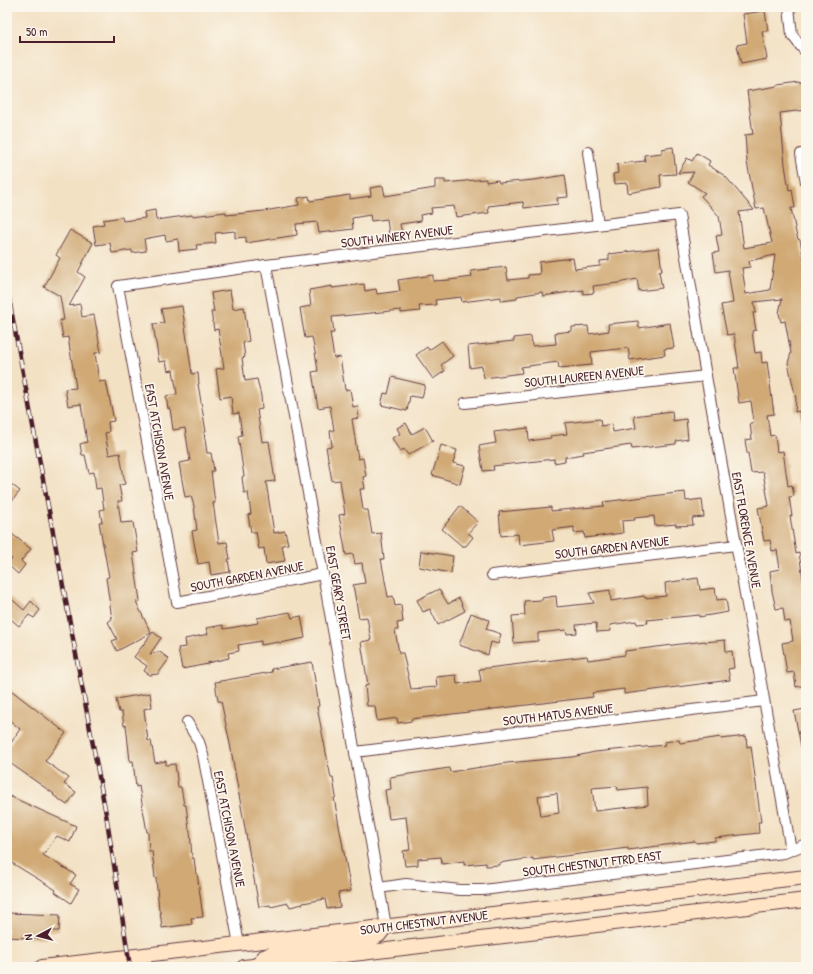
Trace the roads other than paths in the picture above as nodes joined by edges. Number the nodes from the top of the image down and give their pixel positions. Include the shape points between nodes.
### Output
1 (789, 7) edge
2 (804, 50) edge
3 (588, 152) dead end
4 (801, 154) dead end
5 (806, 182) edge
6 (679, 215) joint
7 (598, 224) junction
8 (266, 265) junction
9 (118, 286) joint
10 (706, 376) junction
11 (465, 403) dead end
12 (736, 545) junction
13 (323, 574) junction
14 (492, 575) dead end
15 (177, 602) joint
16 (764, 701) junction
17 (186, 722) dead end
18 (355, 752) junction
19 (806, 844) edge
20 (791, 850) junction
21 (806, 877) edge
22 (379, 888) junction
23 (806, 900) edge
24 (386, 926) junction
25 (239, 944) junction
26 (251, 966) edge
27 (42, 967) edge

1 - 2 street via 792,35
3 - 7 street
4 - 5 street
6 - 7 street, SOUTH WINERY AVENUE
6 - 10 street, EAST FLORENCE AVENUE
7 - 8 street, SOUTH WINERY AVENUE
8 - 9 street, SOUTH WINERY AVENUE
8 - 13 street, EAST GEARY STREET
9 - 15 street, EAST ATCHISON AVENUE
10 - 11 street, SOUTH LAUREEN AVENUE
10 - 12 street, EAST FLORENCE AVENUE
12 - 14 street, SOUTH GARDEN AVENUE
12 - 16 street, EAST FLORENCE AVENUE
13 - 15 street, SOUTH GARDEN AVENUE
13 - 18 street, EAST GEARY STREET
16 - 18 street, SOUTH MATUS AVENUE
16 - 20 street, EAST FLORENCE AVENUE
17 - 25 street, EAST ATCHISON AVENUE via 199,742 203,755
18 - 22 street, EAST GEARY STREET
19 - 20 street, SOUTH CHESTNUT FTRD EAST
20 - 22 street, SOUTH CHESTNUT FTRD EAST via 784,853 482,890 406,884
21 - 24 main road, SOUTH CHESTNUT AVENUE
22 - 24 street, EAST GEARY STREET
23 - 26 main road, SOUTH CHESTNUT AVENUE
24 - 25 main road, SOUTH CHESTNUT AVENUE
24 - 26 main road via 379,935 368,940 276,952
25 - 27 main road, SOUTH CHESTNUT AVENUE

